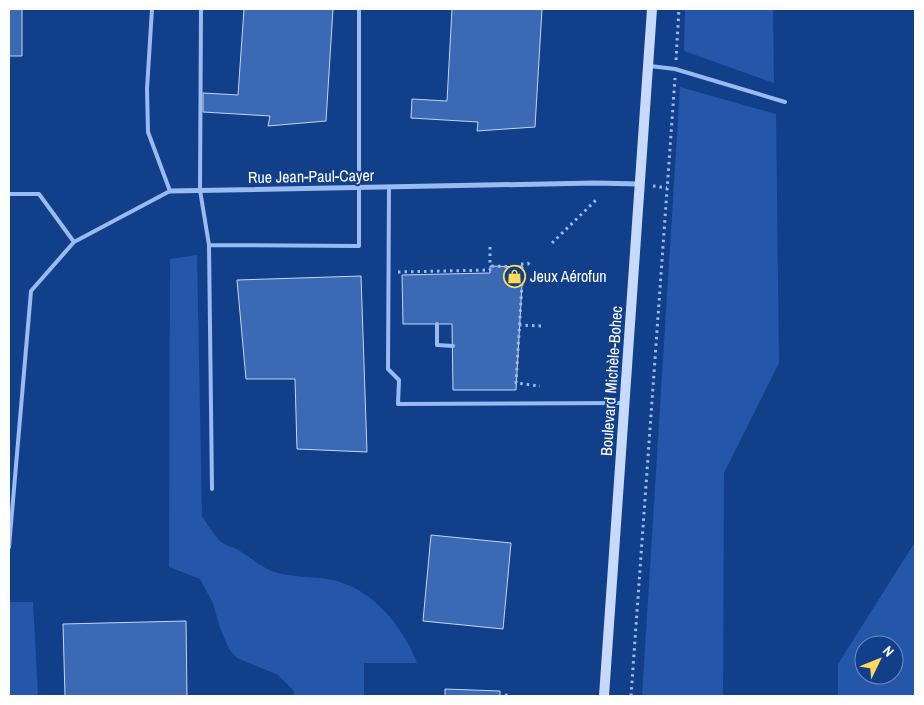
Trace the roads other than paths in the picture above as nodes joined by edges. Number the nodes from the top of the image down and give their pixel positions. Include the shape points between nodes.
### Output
1 (152, 9) edge
2 (202, 9) edge
3 (359, 9) edge
4 (652, 9) edge
5 (648, 65) junction
6 (785, 102) dead end
7 (640, 184) junction
8 (358, 187) junction
9 (389, 187) junction
10 (200, 190) junction
11 (170, 191) junction
12 (9, 194) edge
13 (74, 242) junction
14 (209, 245) junction
15 (437, 324) dead end
16 (452, 346) dead end
17 (624, 403) junction
18 (212, 490) dead end
19 (9, 546) edge
20 (604, 696) edge

1 - 11 lane via 148,132
2 - 10 lane
3 - 8 lane
4 - 5 street, Boulevard Michèle-Bohec
5 - 6 lane
5 - 7 street, Boulevard Michèle-Bohec
7 - 9 street, Rue Jean-Paul-Cayer
7 - 17 street, Boulevard Michèle-Bohec
8 - 9 street, Rue Jean-Paul-Cayer
8 - 10 street, Rue Jean-Paul-Cayer
8 - 14 lane via 359,246
9 - 17 lane via 388,369 399,380 398,404
10 - 11 street, Rue Jean-Paul-Cayer
10 - 14 lane
11 - 13 lane
12 - 13 lane via 39,194
13 - 19 lane via 31,291
14 - 18 lane
15 - 16 lane via 437,346
17 - 20 street, Boulevard Michèle-Bohec

